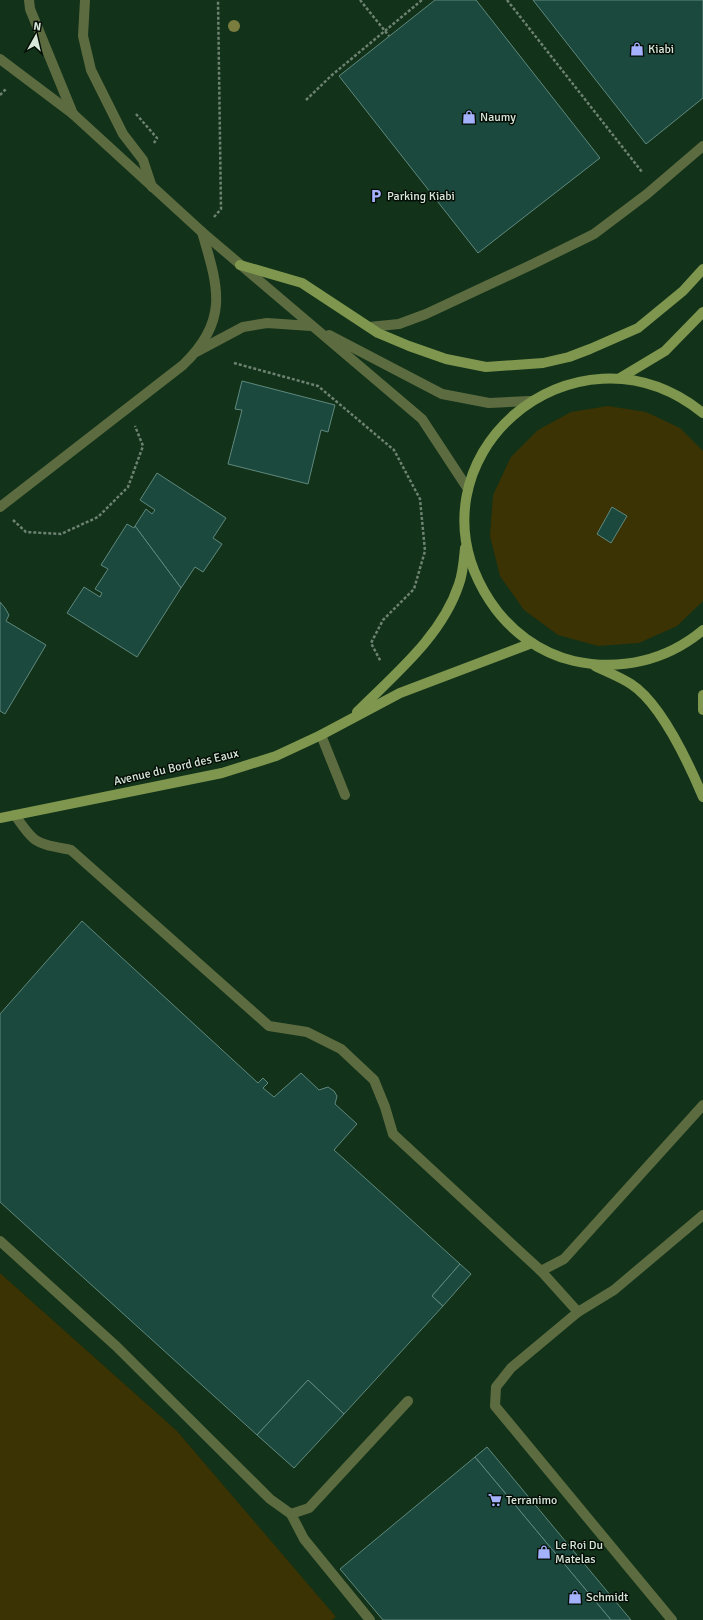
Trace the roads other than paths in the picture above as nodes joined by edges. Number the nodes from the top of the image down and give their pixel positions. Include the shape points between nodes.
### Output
1 (29, 0) edge
2 (85, 0) edge
3 (0, 58) edge
4 (73, 114) junction
5 (703, 146) edge
6 (153, 189) junction
7 (202, 232) junction
8 (240, 264) junction
9 (703, 269) edge
10 (703, 312) edge
11 (312, 326) junction
12 (369, 327) junction
13 (196, 353) junction
14 (620, 378) junction
15 (530, 401) junction
16 (703, 413) edge
17 (468, 489) junction
18 (0, 507) edge
19 (466, 544) junction
20 (703, 630) edge
21 (532, 644) junction
22 (593, 665) junction
23 (703, 695) edge
24 (703, 710) edge
25 (350, 719) junction
26 (321, 735) junction
27 (345, 795) dead end
28 (703, 797) edge
29 (15, 814) junction
30 (0, 818) edge
31 (703, 1105) edge
32 (703, 1215) edge
33 (0, 1241) edge
34 (540, 1271) junction
35 (578, 1312) junction
36 (408, 1400) dead end
37 (291, 1514) junction
38 (370, 1620) edge
39 (672, 1620) edge

1 - 4 street via 30,9
2 - 6 street via 83,36 91,70 123,134 143,160
3 - 4 street
4 - 6 street
5 - 12 street via 594,234 426,314 399,324
6 - 7 street
7 - 8 street
7 - 13 street via 215,277 216,303 213,327
8 - 11 street
8 - 12 street via 302,283
9 - 12 street via 683,290 638,328 590,350 543,363 486,367 446,359 409,346
10 - 14 street via 665,351
11 - 13 street via 267,323 243,327
11 - 15 street via 442,394 489,403
11 - 17 street via 422,419
13 - 18 street via 184,365
14 - 15 street via 573,382
14 - 16 street via 644,382 667,390 688,401
15 - 17 street via 508,418 490,439 477,463
17 - 19 street via 464,516
19 - 21 street via 478,583 500,617
19 - 25 street, Avenue du Bord des Eaux via 460,583 446,614 420,647
20 - 22 street via 689,642 659,657 627,665
21 - 22 street via 558,657
21 - 25 street, Avenue du Bord des Eaux via 400,693
22 - 28 street via 632,684 652,705 677,741
23 - 24 street
25 - 26 street, Avenue du Bord des Eaux
26 - 27 street
26 - 29 street, Avenue du Bord des Eaux via 276,756 222,773
29 - 30 street, Avenue du Bord des Eaux
29 - 34 street via 30,838 42,844 71,850 269,1026 306,1032 341,1049 374,1080 393,1134
31 - 34 street via 564,1259
32 - 35 street via 614,1290
33 - 37 street via 116,1346 270,1499
34 - 35 street
35 - 39 street via 511,1368 496,1387 495,1406
36 - 37 street via 309,1508
37 - 38 street via 304,1539

